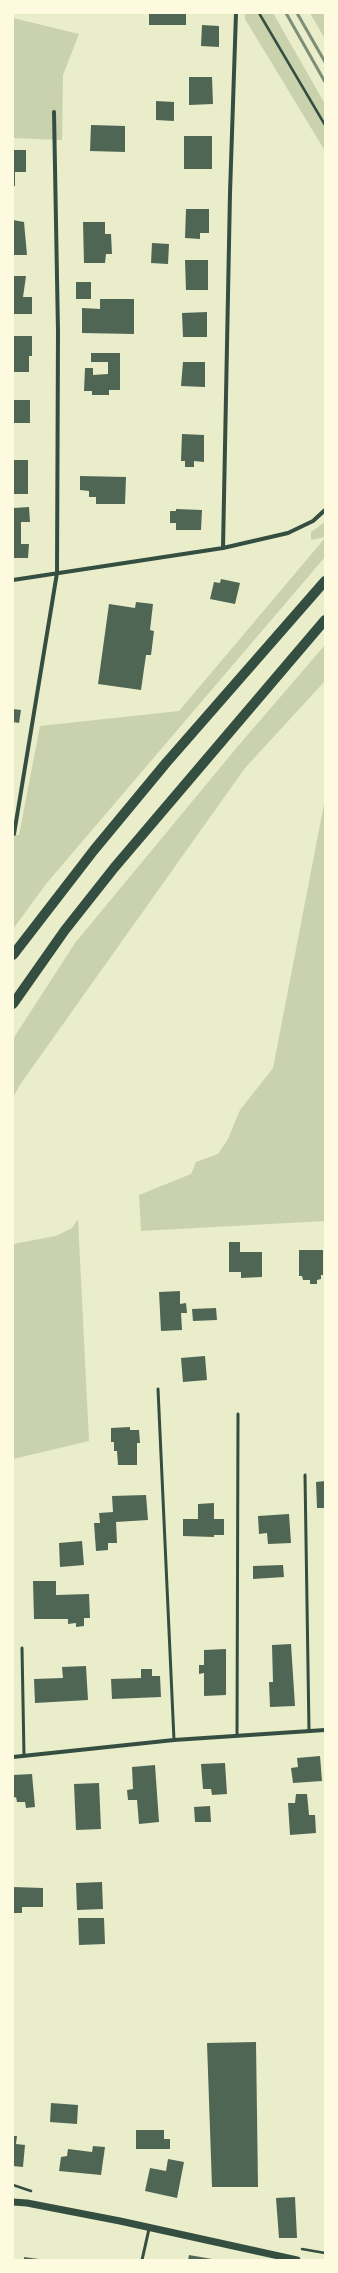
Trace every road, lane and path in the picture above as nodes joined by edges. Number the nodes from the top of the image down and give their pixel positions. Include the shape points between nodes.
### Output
1 (236, 13) edge
2 (259, 13) edge
3 (54, 112) dead end
4 (325, 125) edge
5 (325, 510) edge
6 (224, 548) junction
7 (57, 573) junction
8 (13, 580) edge
9 (325, 581) edge
10 (325, 620) edge
11 (14, 834) edge
12 (13, 955) edge
13 (13, 1004) edge
14 (158, 1389) dead end
15 (238, 1414) dead end
16 (305, 1475) dead end
17 (22, 1648) dead end
18 (325, 1730) edge
19 (309, 1731) junction
20 (237, 1736) junction
21 (174, 1740) junction
22 (24, 1755) junction
23 (13, 1757) edge
24 (13, 2196) edge
25 (13, 2202) edge
26 (27, 2203) junction
27 (149, 2228) junction
28 (142, 2260) edge
29 (297, 2260) edge

1 - 6 street
2 - 4 path
3 - 7 street via 58,332
5 - 6 street via 313,521 288,533
6 - 7 street
7 - 8 street
7 - 11 street
9 - 12 main road via 166,763 94,850
10 - 13 main road via 114,868 65,930
14 - 21 lane
15 - 20 lane
16 - 19 lane
17 - 22 lane
18 - 19 street
19 - 20 street
20 - 21 street
21 - 22 street
22 - 23 street
24 - 26 street
25 - 26 street
26 - 27 street
27 - 28 lane
27 - 29 street

